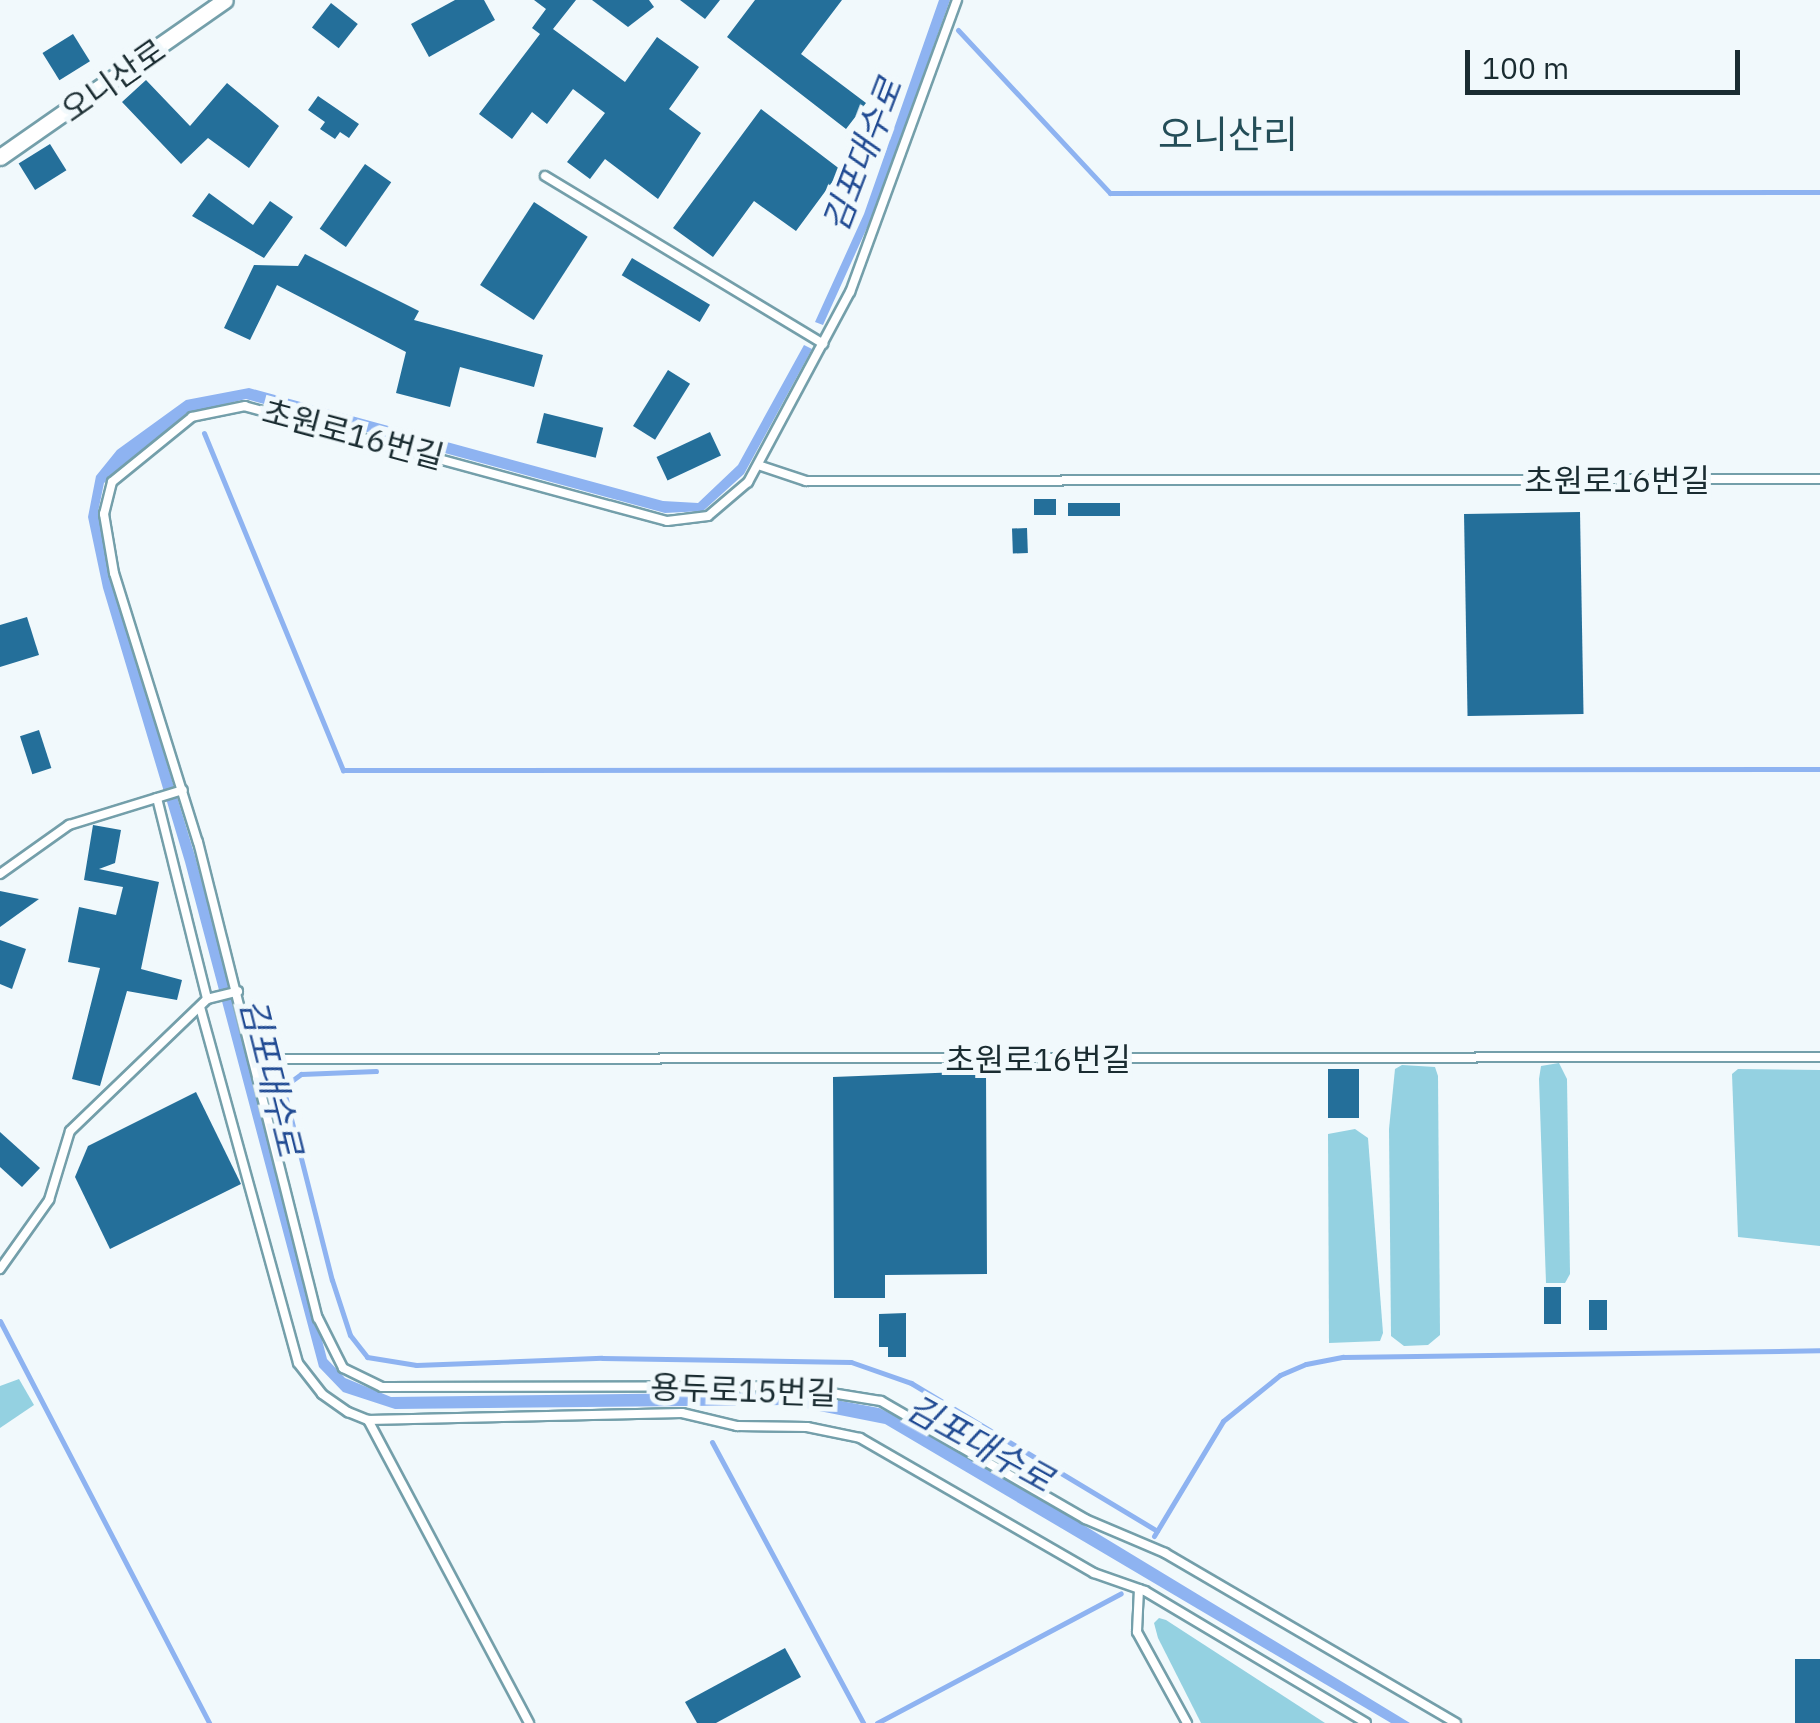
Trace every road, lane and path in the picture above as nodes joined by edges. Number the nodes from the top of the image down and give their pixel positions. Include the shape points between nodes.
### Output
1 (225, 0) edge
2 (957, 0) edge
3 (0, 157) edge
4 (545, 176) dead end
5 (823, 344) junction
6 (758, 464) junction
7 (1820, 479) edge
8 (183, 790) junction
9 (157, 798) junction
10 (0, 874) edge
11 (238, 991) junction
12 (206, 999) junction
13 (200, 1008) junction
14 (1820, 1057) edge
15 (256, 1059) junction
16 (0, 1269) edge
17 (368, 1420) junction
18 (1139, 1588) junction
19 (529, 1723) edge
20 (1187, 1723) edge
21 (1366, 1723) edge
22 (1456, 1723) edge

1 - 3 street, 오니산로
2 - 5 lane, 초원로16번길 via 880,217
4 - 5 lane
5 - 6 lane, 초원로16번길
6 - 7 lane, 초원로16번길 via 806,481
6 - 8 lane, 초원로16번길 via 748,482 708,516 666,521 286,414 227,406 192,417 122,469 104,514 132,641
8 - 9 lane
8 - 11 lane, 초원로16번길
9 - 10 lane via 69,825
9 - 12 lane
11 - 12 lane
11 - 15 lane, 용두로15번길
12 - 13 lane
13 - 16 lane via 70,1131 49,1200
13 - 17 lane via 298,1363 322,1394
14 - 15 lane, 초원로16번길
15 - 22 lane, 용두로15번길 via 326,1345 352,1376 408,1390 788,1386 881,1401 1084,1518 1164,1553
17 - 18 lane via 664,1412 736,1426 838,1432 897,1454 1068,1559
17 - 19 lane
18 - 20 lane via 1137,1632
18 - 21 lane

